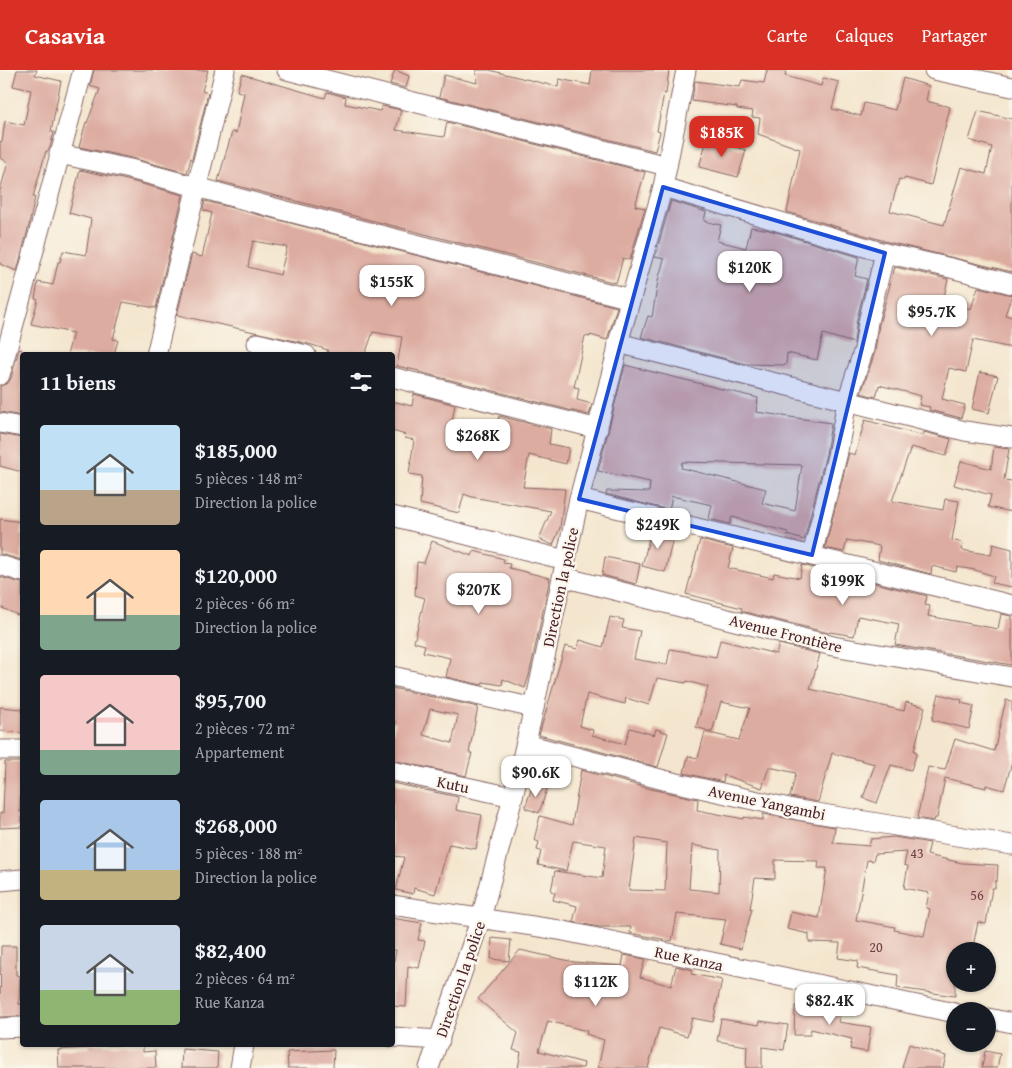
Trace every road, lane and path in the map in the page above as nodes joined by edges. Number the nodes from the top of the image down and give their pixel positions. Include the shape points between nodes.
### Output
1 (83, 70) edge
2 (224, 70) edge
3 (287, 70) edge
4 (686, 70) edge
5 (934, 70) edge
6 (1012, 87) edge
7 (59, 154) junction
8 (667, 166) junction
9 (663, 186) junction
10 (196, 187) junction
11 (886, 253) junction
12 (1012, 284) edge
13 (631, 299) junction
14 (257, 342) dead end
15 (618, 343) junction
16 (157, 352) edge
17 (295, 352) edge
18 (0, 375) edge
19 (395, 378) edge
20 (847, 401) junction
21 (0, 423) edge
22 (20, 428) edge
23 (598, 429) junction
24 (1012, 438) edge
25 (579, 499) junction
26 (395, 517) edge
27 (812, 556) junction
28 (0, 565) edge
29 (564, 569) junction
30 (20, 571) edge
31 (1012, 605) edge
32 (395, 677) edge
33 (1012, 677) edge
34 (534, 708) junction
35 (526, 744) junction
36 (0, 750) edge
37 (20, 750) edge
38 (395, 772) edge
39 (513, 797) junction
40 (1012, 844) edge
41 (20, 879) edge
42 (0, 881) edge
43 (395, 905) edge
44 (481, 918) junction
45 (946, 1010) edge
46 (996, 1019) edge
47 (1012, 1022) edge
48 (20, 1026) edge
49 (0, 1028) edge
50 (395, 1037) edge
51 (440, 1040) junction
52 (244, 1047) edge
53 (240, 1068) edge
54 (429, 1068) edge

1 - 7 street
2 - 10 street
3 - 8 street
4 - 8 street, Direction la police
5 - 6 street
7 - 10 street
7 - 18 street
8 - 9 street, Direction la police
9 - 11 street
9 - 13 street, Direction la police
10 - 13 street
10 - 16 street
11 - 12 street
11 - 20 street via 864,349
13 - 15 street, Direction la police
14 - 17 street
15 - 20 street
15 - 23 street, Direction la police
19 - 23 street
20 - 24 street via 965,431
20 - 27 street
21 - 22 street
23 - 25 street, Direction la police
25 - 27 street
25 - 29 street, Direction la police
26 - 29 street, Avenue Frontière
27 - 31 street
28 - 30 street
29 - 33 street, Avenue Frontière via 834,646
29 - 34 street, Direction la police
32 - 34 street
34 - 35 street, Direction la police
35 - 39 street, Direction la police
35 - 40 street, Avenue Yangambi via 798,810
36 - 37 street
38 - 39 street, Kutu
39 - 44 street, Direction la police
41 - 42 street
43 - 44 street, Rue Kanza
44 - 45 street, Rue Kanza via 559,930
44 - 51 street, Direction la police
46 - 47 street
48 - 49 street
50 - 51 street
51 - 54 street, Direction la police
52 - 53 street

